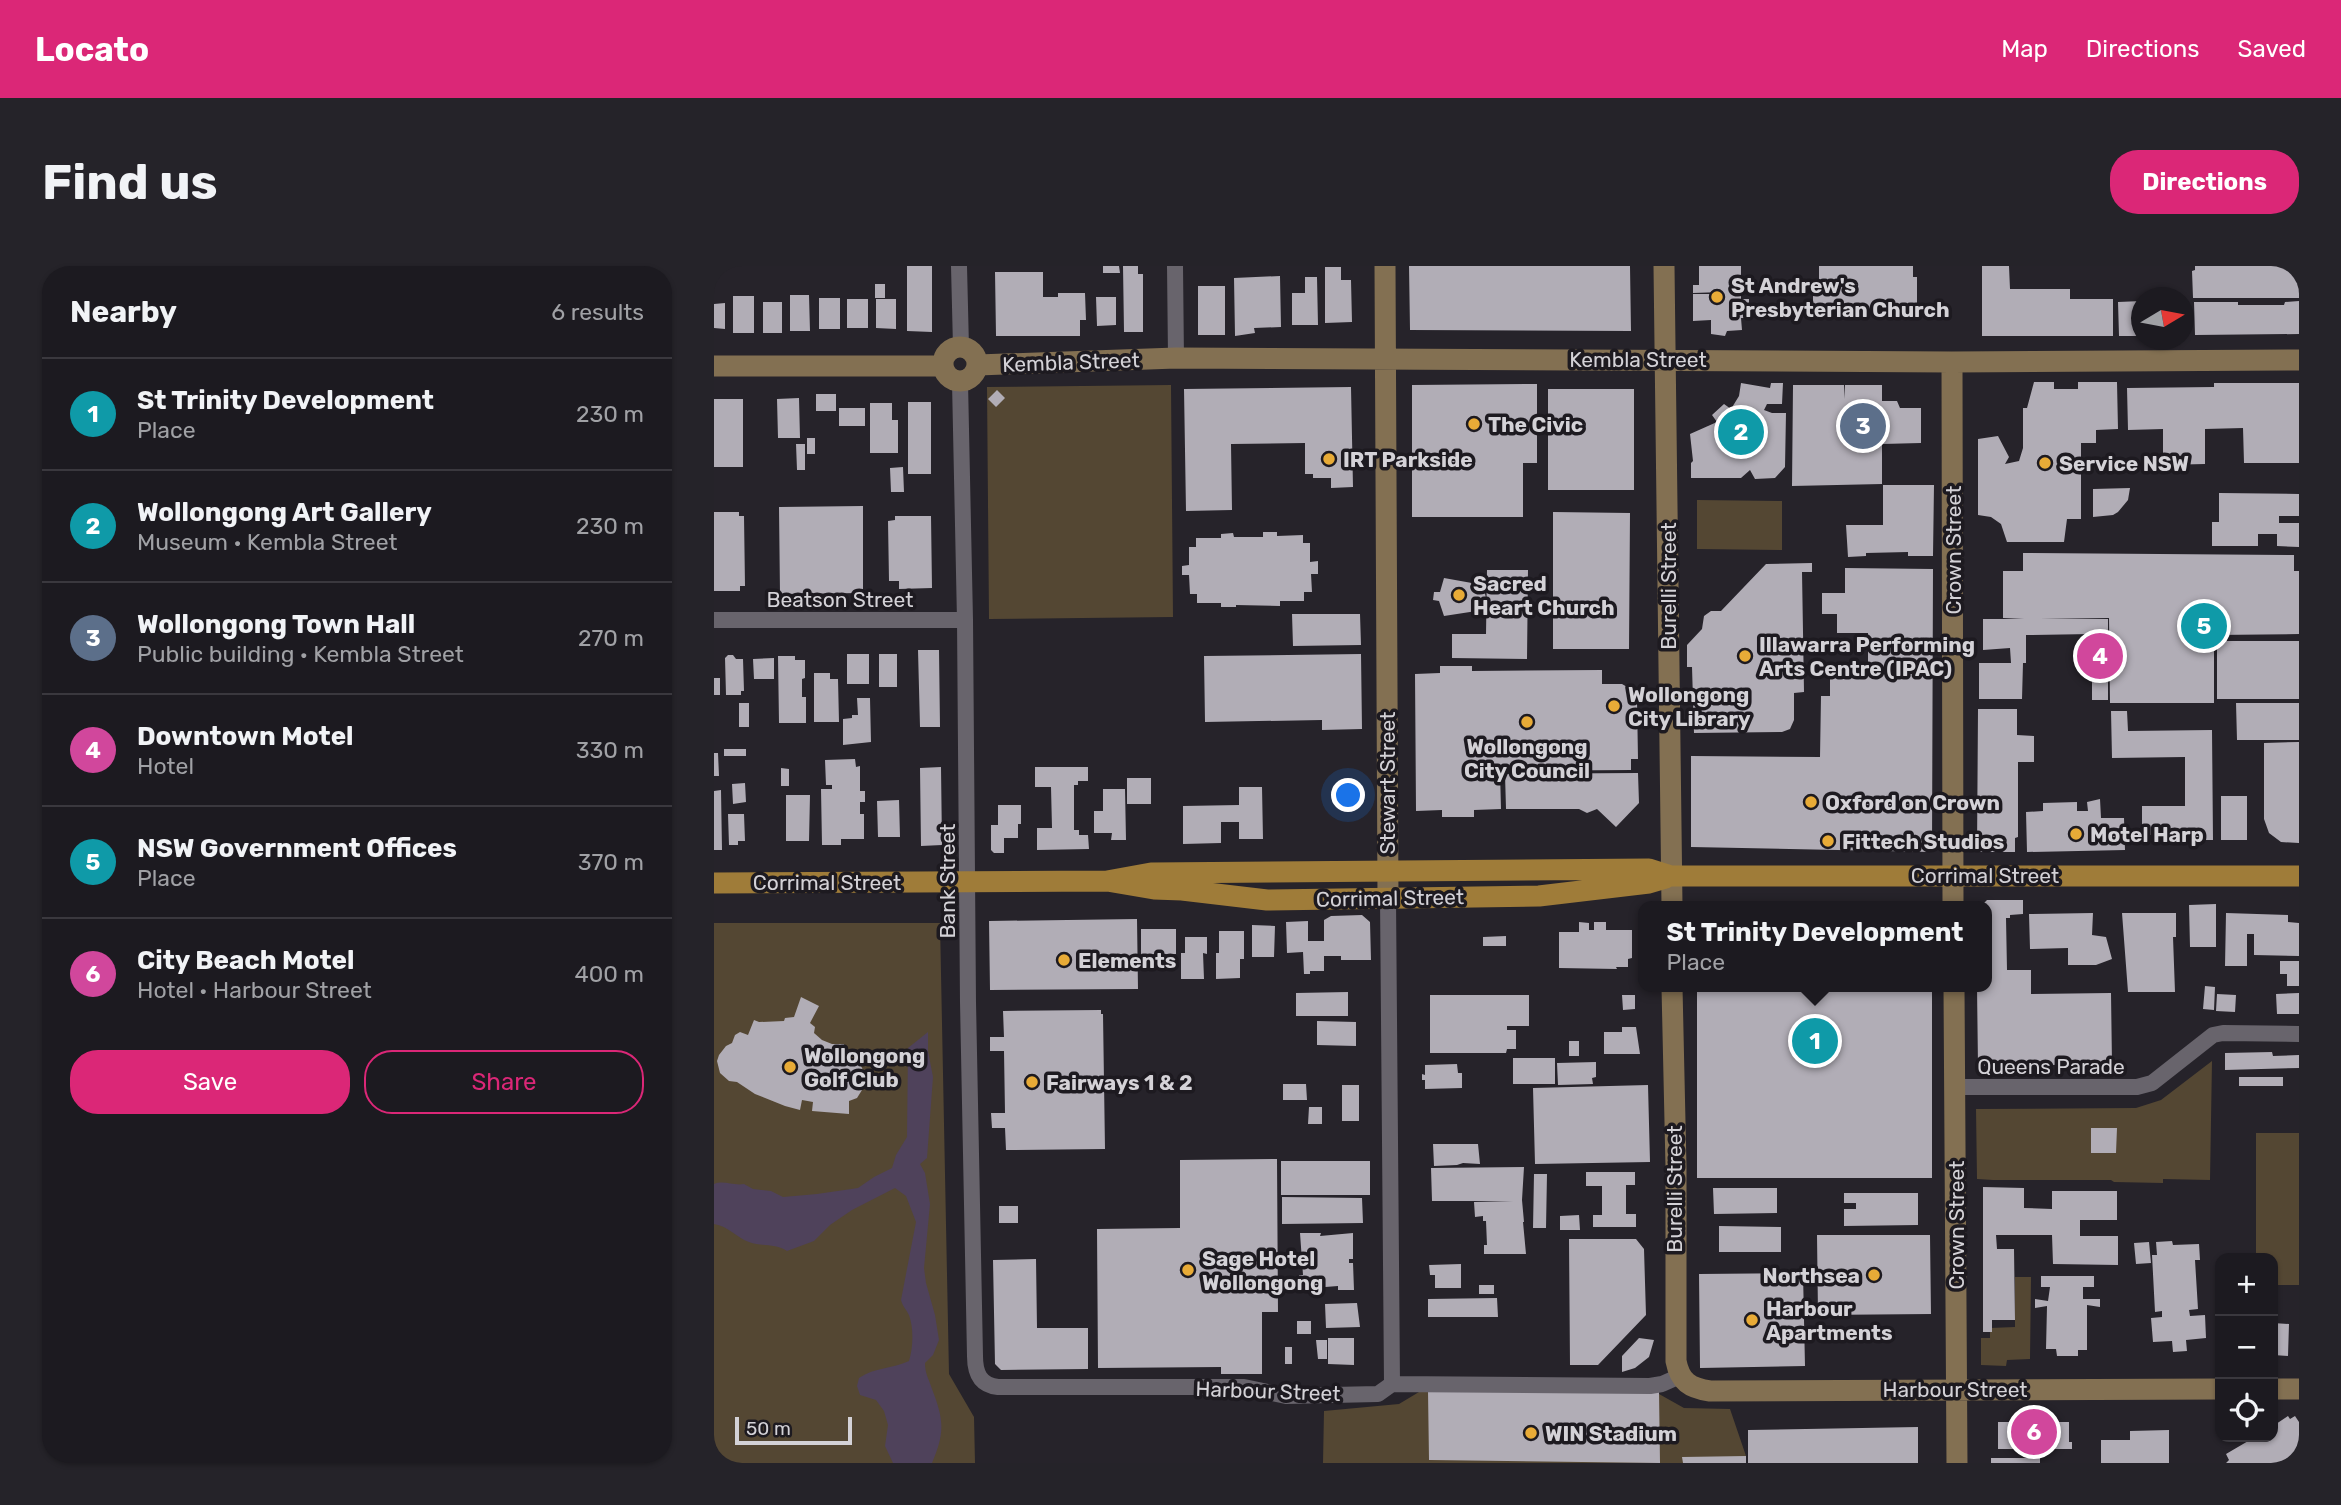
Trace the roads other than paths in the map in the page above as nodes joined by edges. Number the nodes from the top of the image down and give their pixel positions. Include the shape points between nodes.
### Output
1 (960, 266) edge
2 (1175, 266) edge
3 (1385, 266) edge
4 (1664, 266) edge
5 (961, 347) junction
6 (1384, 357) junction
7 (1176, 358) junction
8 (1665, 360) junction
9 (2299, 360) edge
10 (1952, 362) junction
11 (978, 365) junction
12 (714, 366) edge
13 (943, 366) junction
14 (960, 382) junction
15 (714, 620) edge
16 (965, 620) junction
17 (1387, 870) junction
18 (1953, 875) junction
19 (1671, 876) junction
20 (2299, 876) edge
21 (1107, 881) junction
22 (968, 882) junction
23 (714, 883) edge
24 (1388, 898) junction
25 (1671, 901) edge
26 (1953, 901) edge
27 (1672, 992) edge
28 (1954, 992) edge
29 (2299, 1034) edge
30 (1955, 1087) junction
31 (980, 1379) joint
32 (1685, 1381) junction
33 (1392, 1384) junction
34 (1956, 1389) junction
35 (2215, 1389) edge
36 (2278, 1389) edge
37 (2299, 1389) edge
38 (1957, 1463) edge

1 - 5 street
2 - 7 street
3 - 6 main road, Stewart Street
4 - 8 main road, Burelli Street
5 - 11 main road via 971,351
5 - 13 main road via 947,353
6 - 7 main road, Kembla Street
6 - 8 main road, Kembla Street
6 - 17 main road, Stewart Street
7 - 11 main road, Kembla Street
8 - 10 main road, Kembla Street
8 - 19 main road, Burelli Street
9 - 10 main road, Kembla Street
10 - 18 main road, Crown Street
11 - 14 main road via 970,379
12 - 13 main road
13 - 14 main road via 950,379
14 - 16 street, Bank Street
15 - 16 street, Beatson Street
16 - 22 street, Bank Street
17 - 19 main road, Corrimal Street via 1649,869
17 - 21 main road, Corrimal Street via 1151,873
17 - 24 main road, Stewart Street
18 - 19 main road, Corrimal Street
18 - 20 main road, Corrimal Street
18 - 26 main road, Crown Street
19 - 24 main road, Corrimal Street via 1649,883 1539,896
19 - 25 main road, Burelli Street
21 - 22 main road, Corrimal Street
21 - 24 main road, Corrimal Street via 1246,899
22 - 23 main road, Corrimal Street
22 - 31 street, Bank Street via 975,1366
24 - 33 street, Stewart Street
27 - 32 main road, Burelli Street via 1676,1361
28 - 30 main road, Crown Street
29 - 30 street, Queens Parade via 2213,1035 2152,1083 2137,1087
30 - 34 main road, Crown Street
31 - 33 street, Harbour Street via 991,1387 1244,1387 1286,1396 1378,1394
32 - 33 street, Harbour Street via 1636,1387
32 - 34 main road, Harbour Street via 1710,1391
34 - 35 main road, Harbour Street
34 - 38 main road, Crown Street
36 - 37 main road

